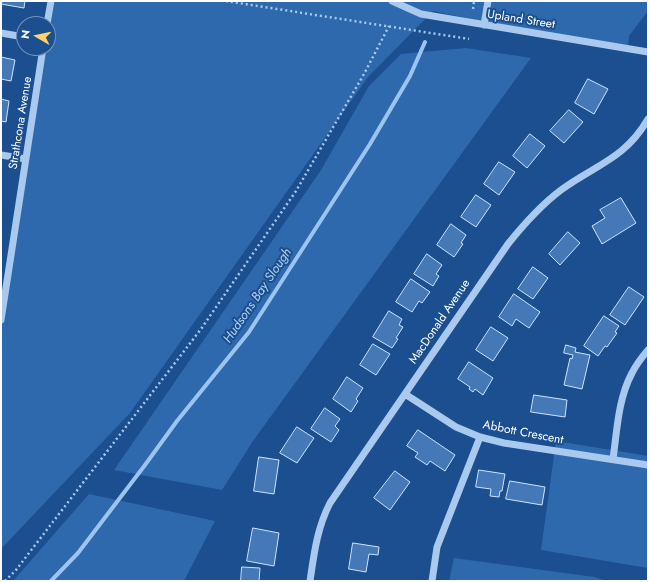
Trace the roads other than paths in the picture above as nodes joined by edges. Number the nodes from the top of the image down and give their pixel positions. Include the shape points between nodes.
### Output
1 (51, 1) edge
2 (392, 1) edge
3 (488, 1) edge
4 (48, 16) edge
5 (484, 24) junction
6 (1, 33) edge
7 (16, 36) edge
8 (648, 52) edge
9 (42, 56) edge
10 (648, 119) edge
11 (1, 155) edge
12 (26, 159) junction
13 (4, 278) edge
14 (1, 320) edge
15 (648, 350) edge
16 (405, 394) junction
17 (480, 437) junction
18 (613, 459) junction
19 (648, 465) edge
20 (310, 581) edge
21 (432, 581) edge

1 - 4 street
2 - 5 street, Upland Street via 420,14
3 - 5 street
5 - 8 street, Upland Street
6 - 7 street
9 - 12 street, Strathcona Avenue
10 - 16 street, MacDonald Avenue via 642,131 614,158 563,188 546,201 520,228
11 - 12 street
12 - 13 street, Strathcona Avenue
13 - 14 street, Strathcona Avenue
15 - 18 street via 631,374 626,388
16 - 17 street, Abbott Crescent via 456,427
16 - 20 street, MacDonald Avenue via 330,503 318,533
17 - 18 street, Abbott Crescent via 504,443
17 - 21 street via 437,547
18 - 19 street, Abbott Crescent

